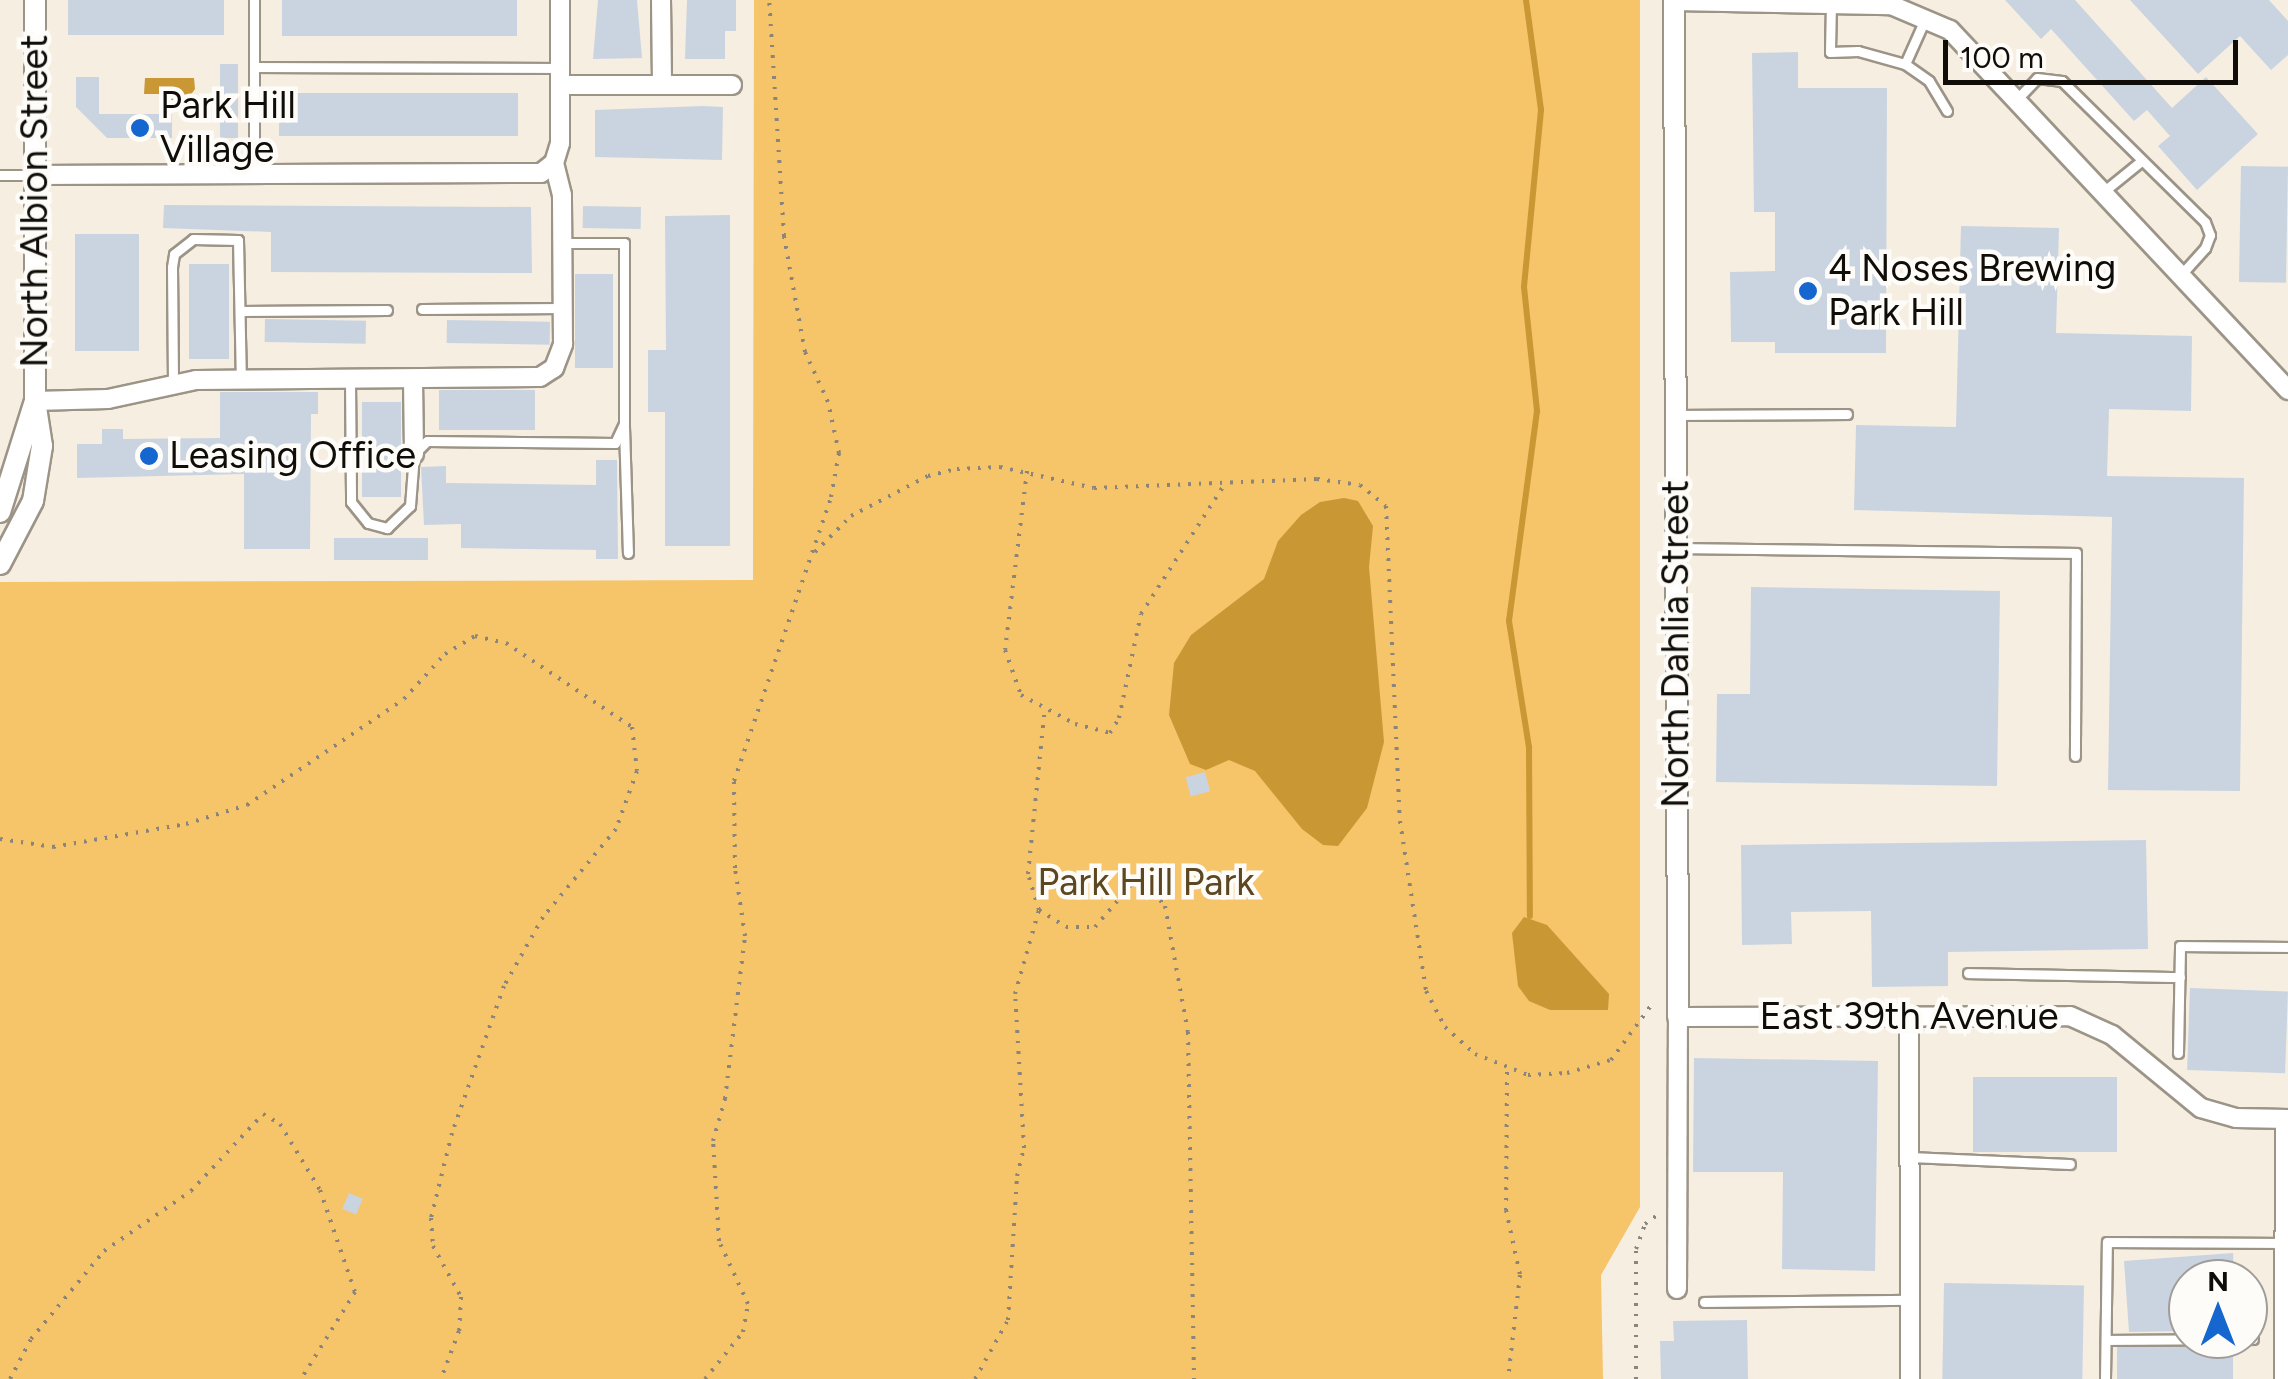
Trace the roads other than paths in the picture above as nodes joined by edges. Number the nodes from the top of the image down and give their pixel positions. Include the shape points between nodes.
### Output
1 (35, 0) edge
2 (254, 0) edge
3 (560, 0) edge
4 (662, 0) edge
5 (1674, 0) edge
6 (1832, 3) junction
7 (1926, 16) junction
8 (1905, 64) junction
9 (255, 67) junction
10 (560, 76) junction
11 (662, 85) junction
12 (732, 85) dead end
13 (2017, 99) junction
14 (1947, 111) dead end
15 (554, 162) junction
16 (2140, 162) junction
17 (0, 174) edge
18 (33, 175) junction
19 (254, 176) junction
20 (2104, 192) junction
21 (562, 243) junction
22 (2181, 275) junction
23 (563, 308) junction
24 (422, 309) dead end
25 (386, 310) dead end
26 (240, 311) junction
27 (241, 380) junction
28 (350, 380) junction
29 (413, 380) junction
30 (173, 381) junction
31 (2288, 390) edge
32 (35, 402) junction
33 (1847, 414) dead end
34 (1676, 416) junction
35 (624, 424) junction
36 (414, 454) junction
37 (0, 512) edge
38 (1676, 548) junction
39 (628, 553) dead end
40 (0, 564) edge
41 (2075, 756) dead end
42 (2288, 947) edge
43 (1968, 973) dead end
44 (2180, 977) junction
45 (1678, 1016) junction
46 (1909, 1016) junction
47 (2178, 1053) dead end
48 (2287, 1119) edge
49 (1909, 1158) junction
50 (2070, 1164) dead end
51 (2285, 1243) junction
52 (1677, 1289) dead end
53 (1910, 1300) junction
54 (1704, 1302) dead end
55 (2106, 1340) junction
56 (2168, 1340) edge
57 (2286, 1360) edge
58 (1910, 1379) edge
59 (2105, 1379) edge
60 (2284, 1379) edge

1 - 18 street, North Albion Street
2 - 9 lane
3 - 10 street
4 - 11 street
5 - 6 street
5 - 34 street, North Dahlia Street
6 - 7 street via 1891,5
6 - 8 lane via 1830,52 1870,53
7 - 8 lane
7 - 13 street via 1964,42
8 - 14 lane via 1930,80
9 - 10 lane
9 - 19 lane
10 - 11 street
10 - 15 street
11 - 12 street
13 - 16 lane via 2037,78 2062,81
13 - 20 street
15 - 19 street via 523,176
15 - 21 street
16 - 20 lane
16 - 22 lane via 2210,235
17 - 18 lane
18 - 19 street
18 - 32 street, North Albion Street
20 - 22 street
21 - 23 street
21 - 35 lane via 624,243
22 - 31 street
23 - 24 lane
23 - 29 street via 562,352 548,374
25 - 26 lane
26 - 27 lane
26 - 30 lane via 238,240 182,245 172,267
27 - 28 street
27 - 30 street
28 - 29 street
28 - 36 lane via 351,502 368,524 387,528 410,506
29 - 36 street
30 - 32 street via 108,400
32 - 37 street
32 - 40 street via 42,424 38,482
33 - 34 lane
34 - 38 street, North Dahlia Street
35 - 36 lane via 616,442 427,441
35 - 39 lane
38 - 41 lane via 2076,554
38 - 45 street, North Dahlia Street
42 - 44 lane via 2180,946
43 - 44 lane
44 - 47 lane
45 - 46 street, East 39th Avenue
45 - 52 street, North Dahlia Street
46 - 48 street, East 39th Avenue via 2070,1016 2112,1035 2201,1108 2236,1118
46 - 49 street
48 - 51 street
49 - 50 lane
49 - 53 street
51 - 55 lane via 2108,1242
51 - 57 street
53 - 54 lane
53 - 58 street
55 - 56 lane
55 - 59 lane
57 - 60 street

